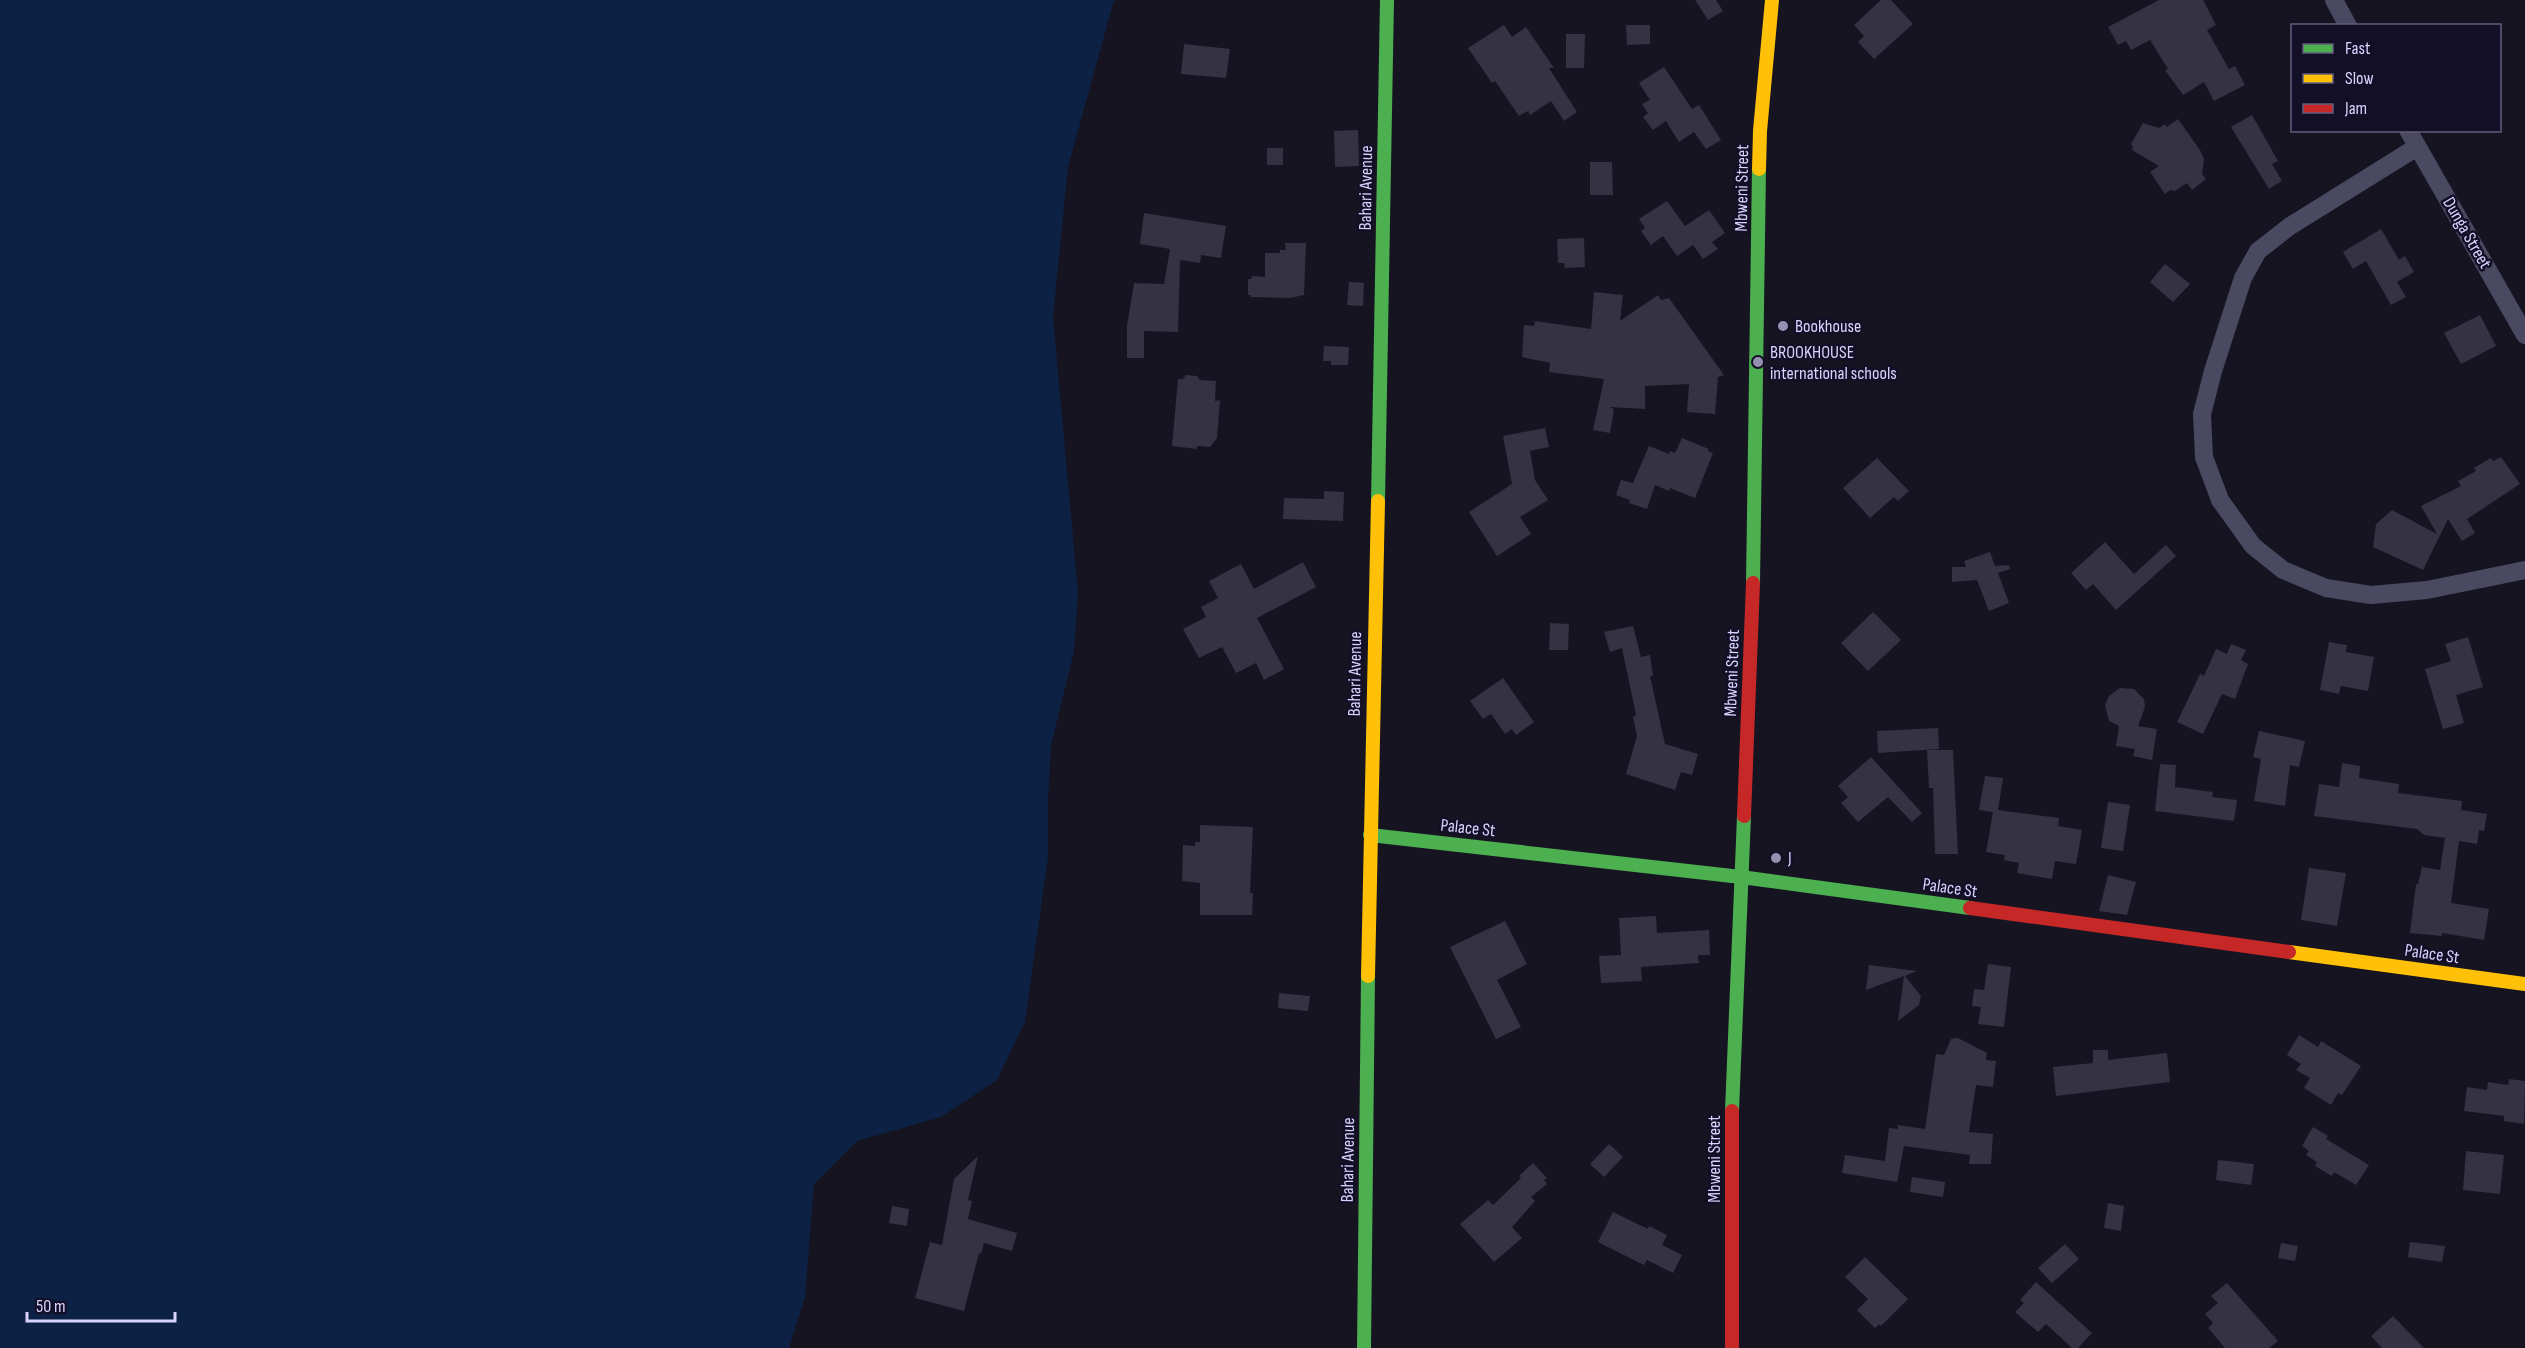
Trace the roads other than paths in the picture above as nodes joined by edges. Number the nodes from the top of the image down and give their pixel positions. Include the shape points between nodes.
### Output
1 (1387, 0) edge
2 (1772, 0) edge
3 (2334, 0) edge
4 (2347, 24) edge
5 (2409, 132) edge
6 (2417, 147) junction
7 (2525, 334) edge
8 (2525, 570) edge
9 (1370, 835) junction
10 (1741, 877) junction
11 (2525, 984) edge
12 (1365, 1348) edge
13 (1732, 1348) edge

1 - 9 street, Bahari Avenue
2 - 10 street, Mbweni Street via 1760,131 1752,634
3 - 4 street
5 - 6 street, Dunga Street
6 - 7 street, Dunga Street
6 - 8 street via 2290,226 2258,251 2243,278 2213,370 2202,414 2204,457 2220,500 2253,546 2283,570 2326,588 2371,594 2427,590
9 - 10 street, Palace St
9 - 12 street, Bahari Avenue
10 - 11 street, Palace St
10 - 13 street, Mbweni Street via 1731,1128

